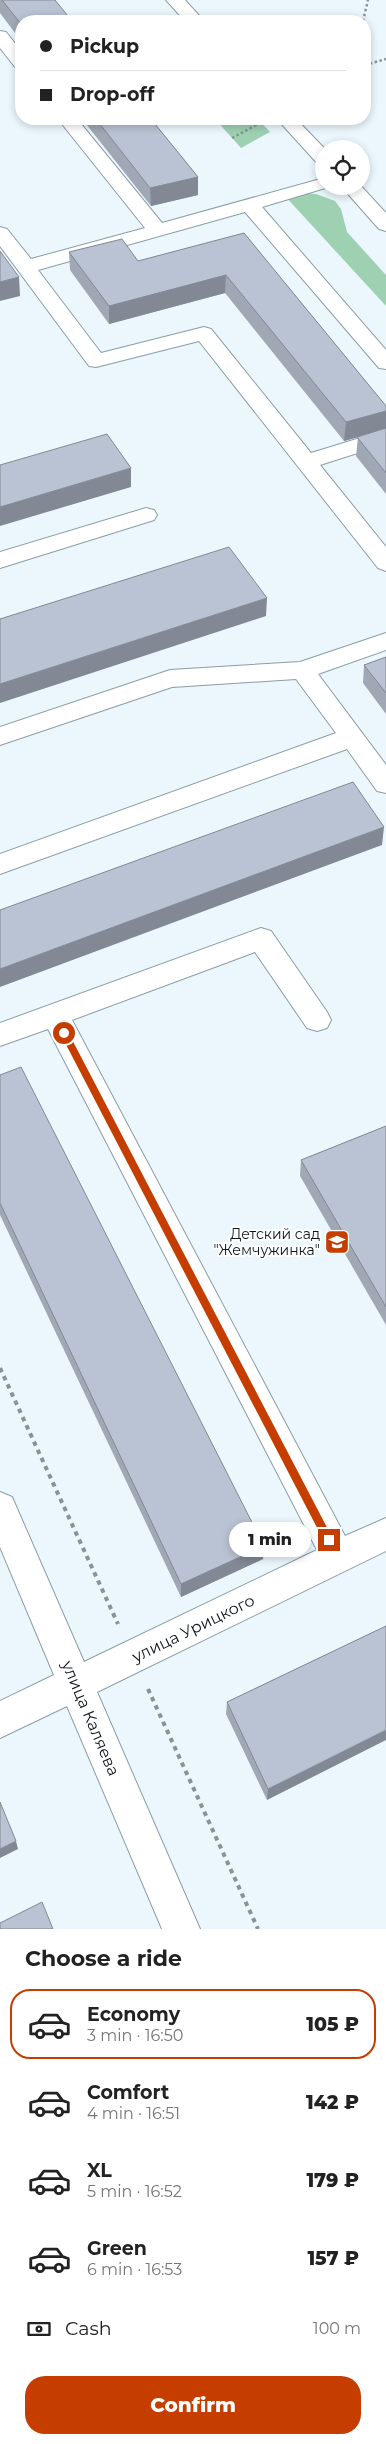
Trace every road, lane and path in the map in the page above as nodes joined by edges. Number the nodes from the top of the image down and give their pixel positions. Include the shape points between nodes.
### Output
1 (175, 0) edge
2 (368, 0) edge
3 (189, 15) edge
4 (364, 15) edge
5 (0, 36) edge
6 (15, 55) edge
7 (386, 59) edge
8 (371, 63) edge
9 (72, 125) edge
10 (264, 125) edge
11 (283, 125) edge
12 (232, 138) dead end
13 (315, 152) edge
14 (315, 186) edge
15 (358, 195) edge
16 (248, 205) junction
17 (386, 225) edge
18 (158, 231) junction
19 (0, 234) edge
20 (26, 267) junction
21 (386, 363) edge
22 (386, 437) edge
23 (306, 462) junction
24 (146, 516) dead end
25 (0, 560) edge
26 (386, 563) edge
27 (386, 640) edge
28 (302, 670) junction
29 (0, 736) edge
30 (352, 737) junction
31 (382, 770) edge
32 (0, 864) edge
33 (55, 1015) junction
34 (317, 1020) dead end
35 (0, 1035) edge
36 (0, 1368) edge
37 (0, 1508) edge
38 (386, 1534) edge
39 (338, 1558) junction
40 (133, 1657) junction
41 (77, 1684) junction
42 (0, 1720) edge
43 (181, 1929) edge
44 (258, 1929) edge

1 - 3 street
2 - 4 path
5 - 6 street
7 - 8 path
9 - 18 street
10 - 12 path
11 - 13 street
14 - 16 street
15 - 17 street
16 - 18 street
16 - 21 street
18 - 20 street
19 - 20 street
20 - 23 street via 96,361 204,333
22 - 23 street
23 - 26 street
24 - 25 street
27 - 28 street
28 - 29 street via 170,680
28 - 30 street
30 - 31 street
30 - 32 street
33 - 34 street via 261,939
33 - 35 street
33 - 39 street
36 - 40 path
37 - 41 street, улица Каляева
38 - 39 street, улица Урицкого
39 - 40 street, улица Урицкого
40 - 41 street, улица Урицкого
40 - 44 path
41 - 42 street, улица Урицкого
41 - 43 street, улица Каляева

